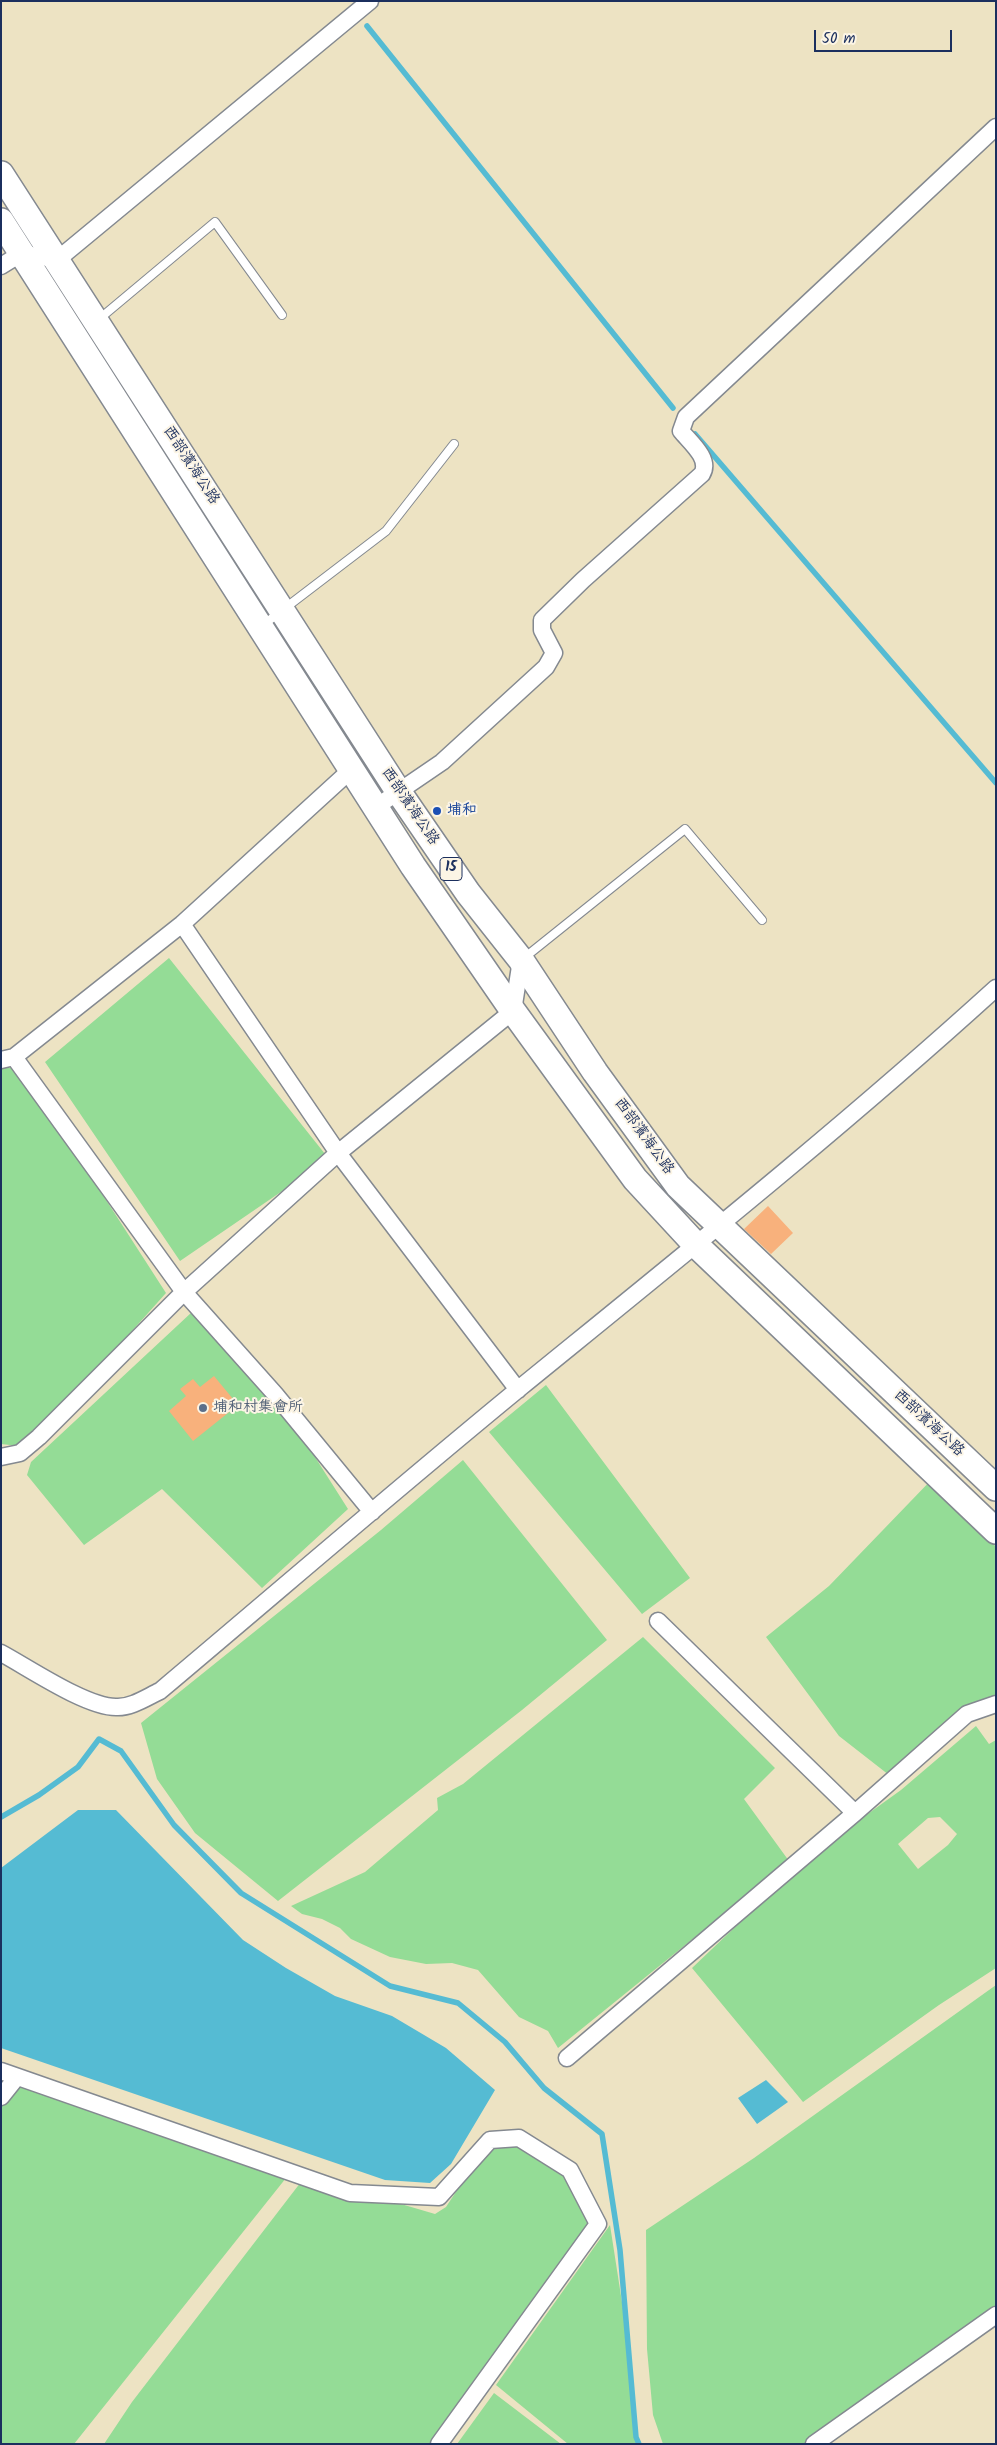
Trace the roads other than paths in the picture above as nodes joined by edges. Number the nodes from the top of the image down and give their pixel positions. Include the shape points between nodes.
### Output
1 (370, 1) edge
2 (996, 127) edge
3 (1, 174) edge
4 (1, 221) edge
5 (22, 253) junction
6 (57, 260) junction
7 (1, 266) edge
8 (282, 315) dead end
9 (97, 321) junction
10 (454, 444) dead end
11 (283, 611) junction
12 (262, 626) junction
13 (352, 768) junction
14 (398, 791) junction
15 (376, 806) junction
16 (762, 920) dead end
17 (182, 924) junction
18 (521, 960) junction
19 (996, 988) edge
20 (512, 1011) junction
21 (8, 1059) edge
22 (338, 1153) junction
23 (720, 1227) junction
24 (696, 1245) junction
25 (184, 1292) junction
26 (518, 1390) junction
27 (1, 1456) edge
28 (996, 1488) edge
29 (372, 1512) junction
30 (996, 1531) edge
31 (658, 1621) dead end
32 (1, 1653) edge
33 (996, 1704) edge
34 (855, 1813) junction
35 (567, 2058) dead end
36 (1, 2071) edge
37 (17, 2077) junction
38 (1, 2097) edge
39 (996, 2315) edge
40 (439, 2444) edge
41 (814, 2444) edge

1 - 6 street
2 - 14 street via 686,417 681,431 704,460 702,474 542,620 542,630 554,653 546,666 442,762
3 - 6 main road, 西部濱海公路 / 15
4 - 5 main road, 西部濱海公路 / 15
5 - 6 street
5 - 7 street
5 - 12 main road, 西部濱海公路 / 15
6 - 9 main road, 西部濱海公路 / 15
8 - 9 lane via 215,222
9 - 11 main road, 西部濱海公路 / 15
10 - 11 lane via 386,530
11 - 12 lane
11 - 14 main road, 西部濱海公路 / 15
12 - 13 main road, 西部濱海公路 / 15
13 - 15 main road, 西部濱海公路 / 15
13 - 17 street
14 - 15 street
14 - 18 main road, 西部濱海公路 / 15 via 468,893
15 - 20 main road, 西部濱海公路 / 15
16 - 18 lane via 685,829
17 - 21 street
17 - 22 street
18 - 20 street
18 - 23 main road, 西部濱海公路 / 15 via 595,1072 678,1186
19 - 23 street via 902,1073
20 - 22 street
20 - 24 main road, 西部濱海公路 / 15 via 635,1179
21 - 25 street
22 - 25 street
22 - 26 street
23 - 24 street
23 - 28 main road, 西部濱海公路 / 15
24 - 26 street
24 - 30 main road, 西部濱海公路 / 15
25 - 27 street via 39,1437 20,1453
25 - 29 street via 275,1394
26 - 29 street
29 - 32 street via 160,1691 134,1703 117,1708 92,1702
31 - 34 street
33 - 34 street via 967,1714
34 - 35 street
36 - 37 street
37 - 38 street
37 - 40 street via 350,2193 439,2197 490,2140 519,2138 570,2170 598,2224
39 - 41 street

